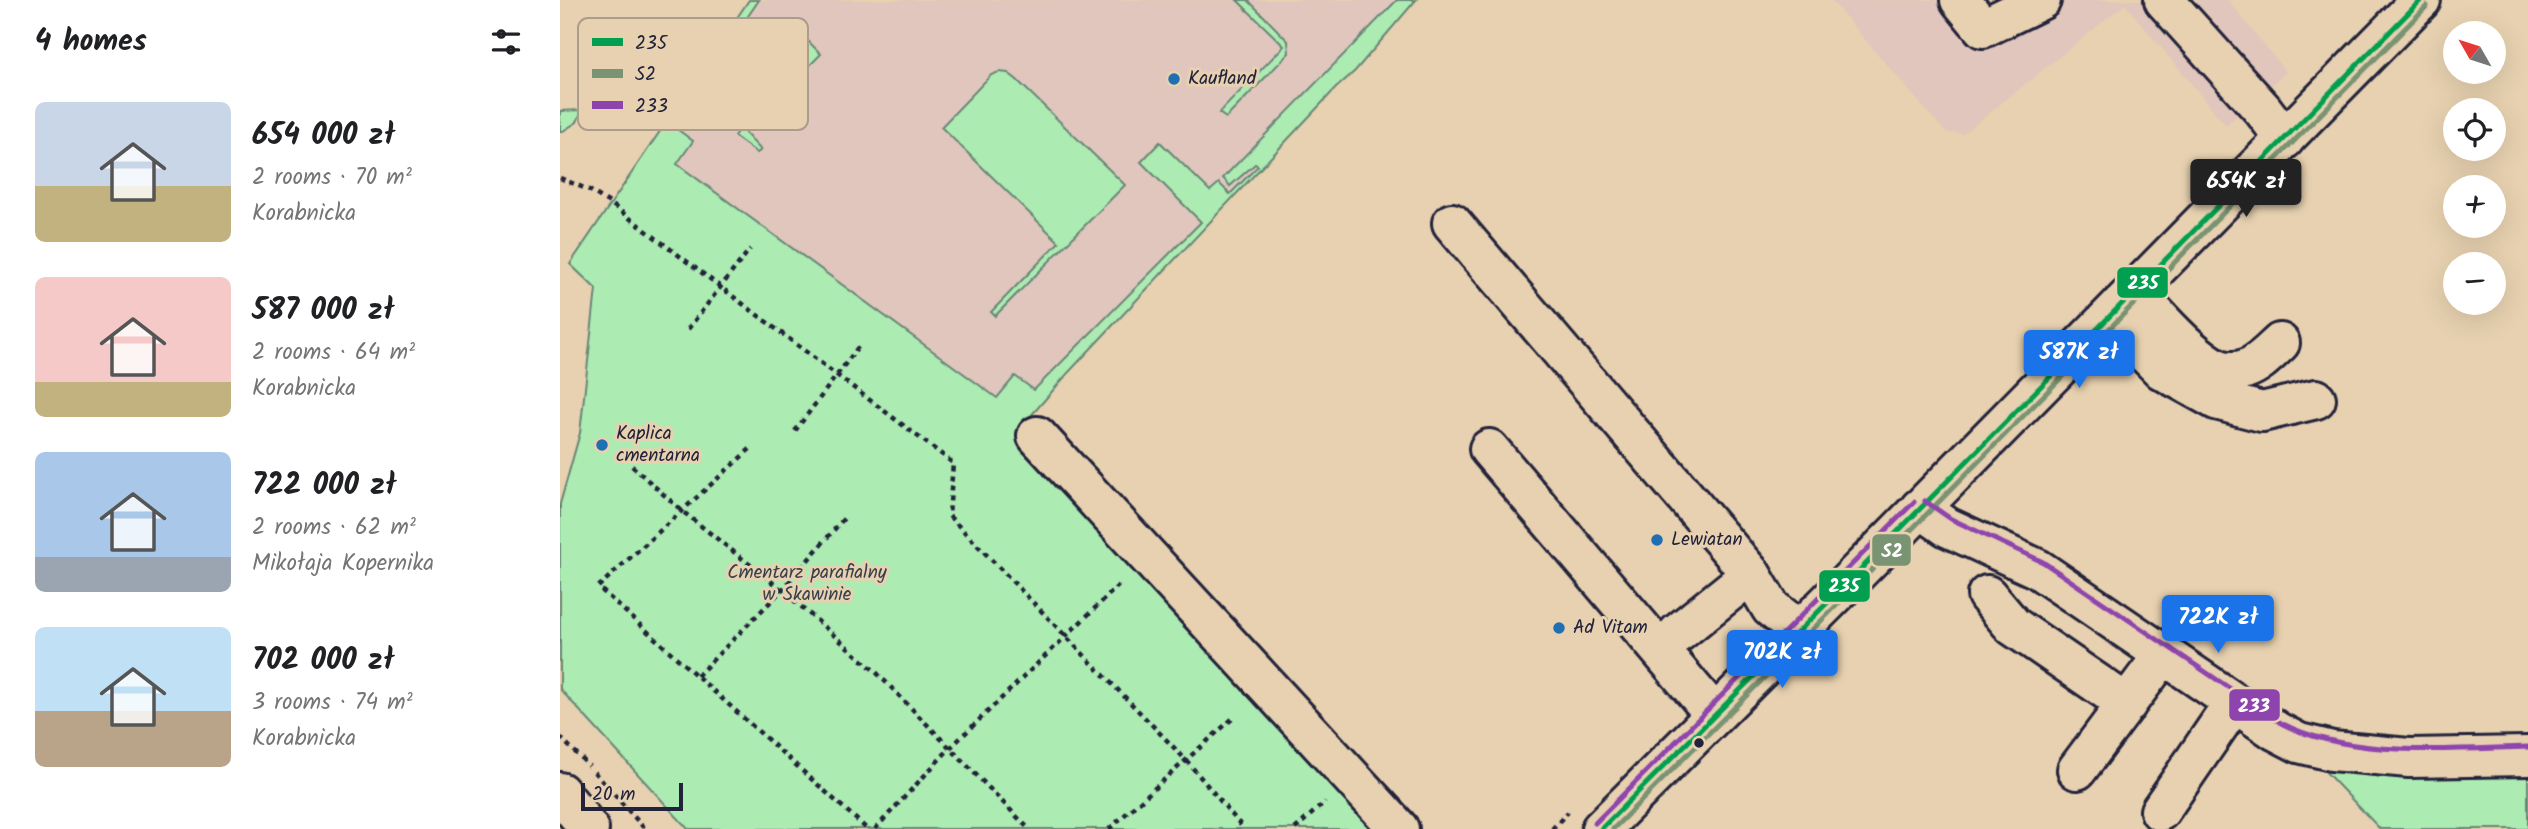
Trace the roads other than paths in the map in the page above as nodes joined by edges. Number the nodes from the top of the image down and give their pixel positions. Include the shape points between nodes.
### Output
1 (1960, 0) edge
2 (2041, 0) edge
3 (2164, 0) edge
4 (2421, 0) edge
5 (2285, 139) junction
6 (1452, 223) dead end
7 (2124, 301) junction
8 (2280, 343) dead end
9 (2316, 399) dead end
10 (1037, 436) dead end
11 (1489, 449) dead end
12 (1920, 508) junction
13 (1751, 574) junction
14 (1987, 595) dead end
15 (1799, 630) junction
16 (1678, 633) dead end
17 (2159, 651) junction
18 (2127, 704) junction
19 (2237, 704) junction
20 (1715, 715) junction
21 (2528, 756) edge
22 (2077, 769) dead end
23 (560, 792) edge
24 (2160, 811) dead end
25 (589, 829) edge
26 (1399, 829) edge
27 (1601, 829) edge

1 - 2 street via 1983,28
3 - 5 street
4 - 5 street
5 - 7 street
6 - 13 street
7 - 8 street via 2148,306 2202,358 2223,370 2244,370
7 - 9 street via 2123,331 2162,370 2216,400 2262,412
7 - 12 street
10 - 26 street
11 - 20 street
12 - 15 street
12 - 17 street via 1947,527 2038,569
13 - 15 street via 1771,608
13 - 16 street
14 - 18 street via 2013,626
15 - 20 street
17 - 18 street via 2155,666
17 - 19 street
18 - 22 street
19 - 21 street via 2299,743 2332,751 2409,758
19 - 24 street
20 - 27 street
23 - 25 street

